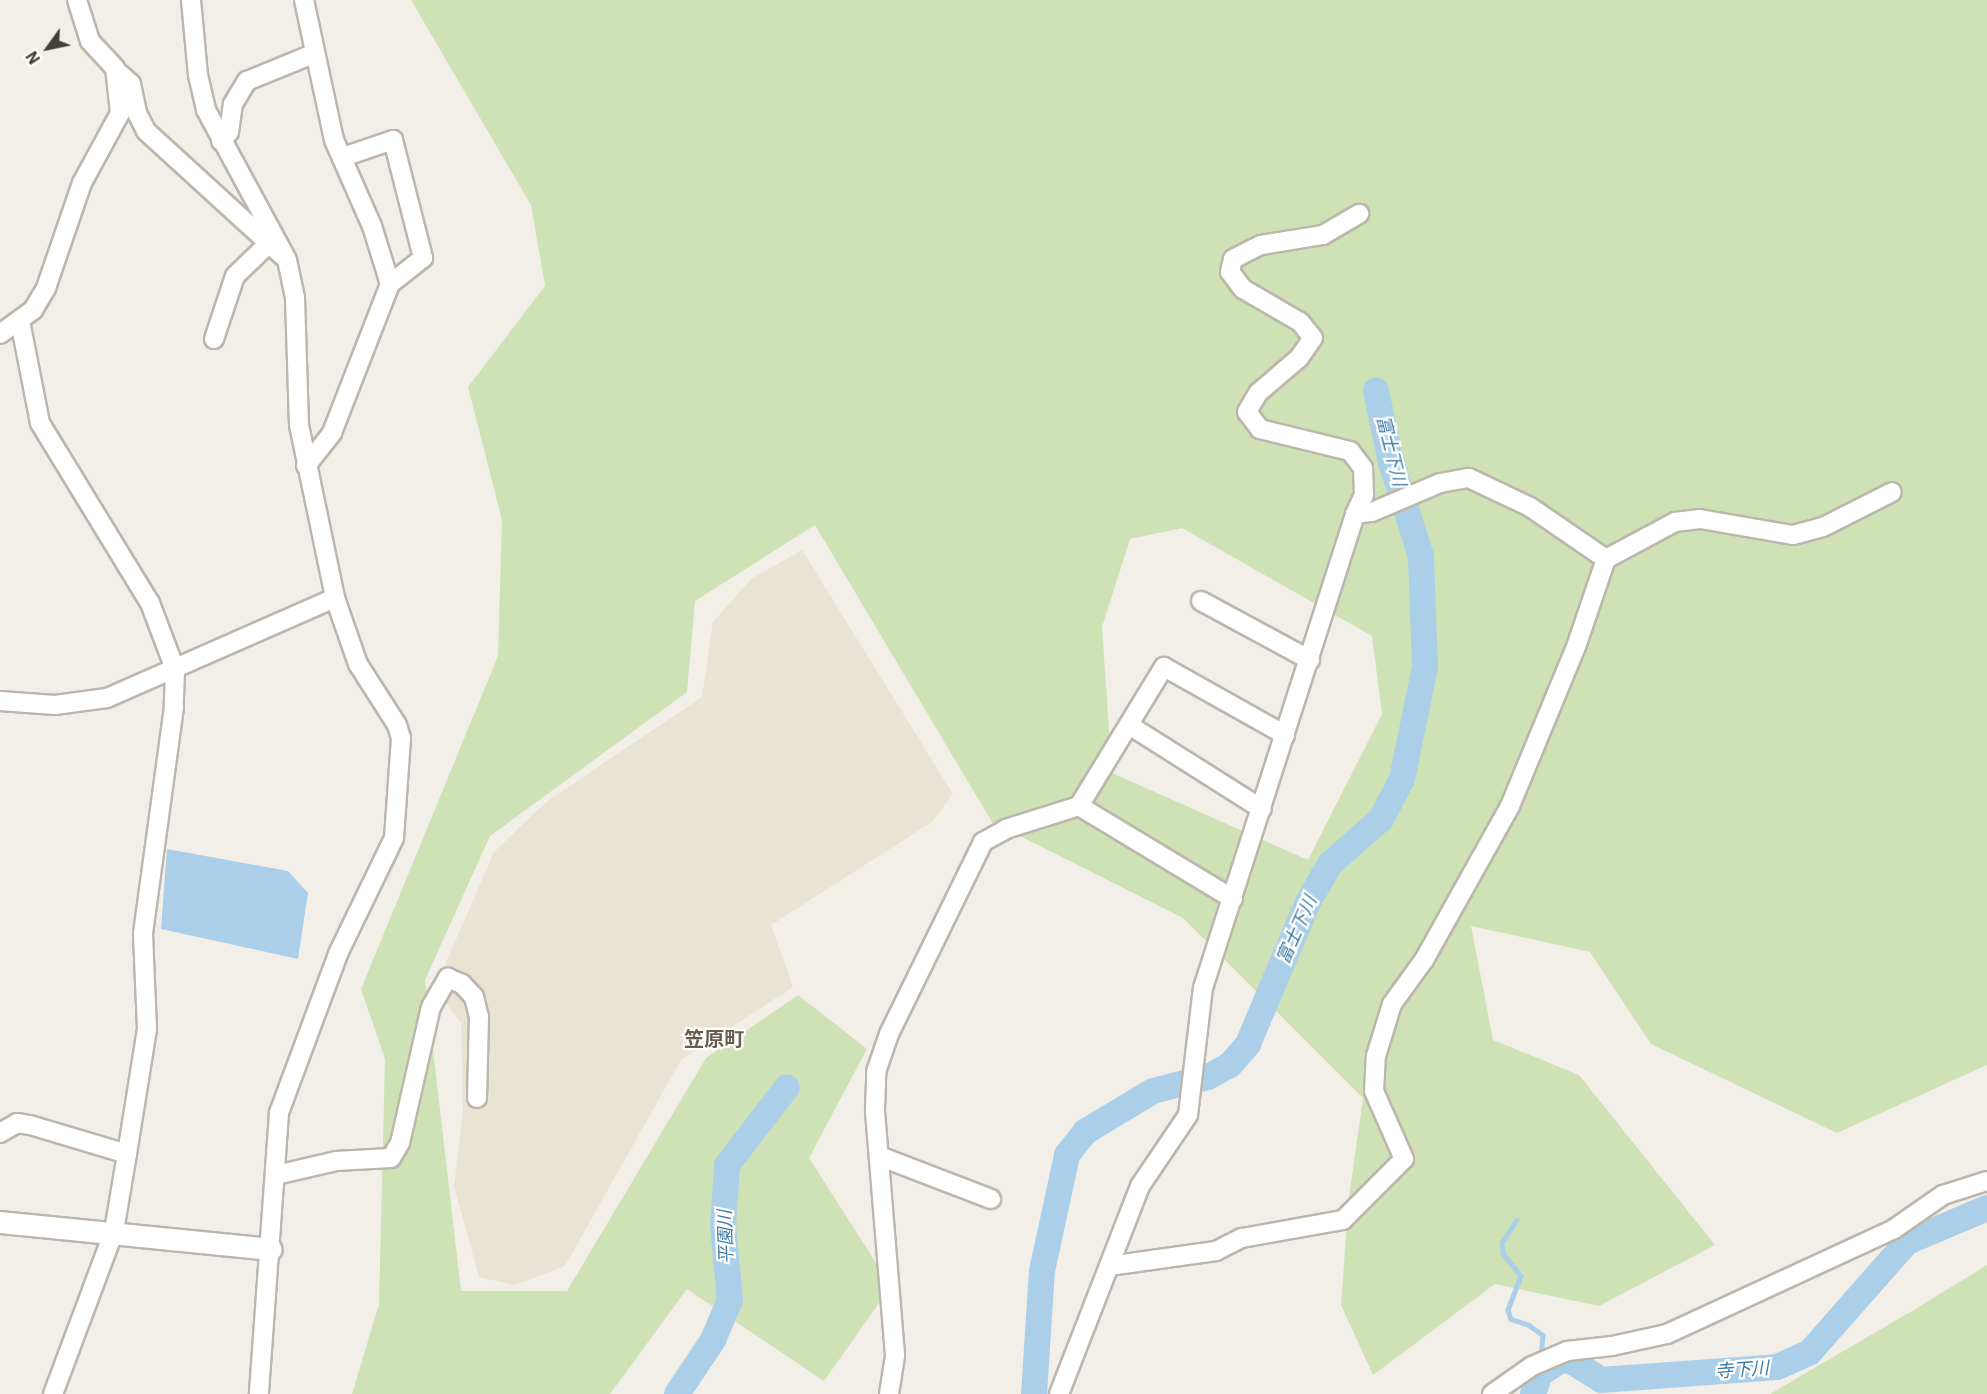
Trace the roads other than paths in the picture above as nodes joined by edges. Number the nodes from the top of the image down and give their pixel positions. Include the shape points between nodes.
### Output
1 (77, 0) edge
2 (190, 0) edge
3 (304, 0) edge
4 (313, 54) junction
5 (115, 68) junction
6 (221, 141) junction
7 (343, 157) junction
8 (1359, 214) dead end
9 (267, 245) junction
10 (287, 260) junction
11 (390, 284) junction
12 (20, 321) junction
13 (0, 334) edge
14 (214, 339) dead end
15 (306, 466) junction
16 (1892, 492) dead end
17 (1363, 513) junction
18 (1606, 559) junction
19 (334, 598) junction
20 (1202, 600) dead end
21 (1310, 660) junction
22 (175, 669) junction
23 (0, 701) edge
24 (1129, 724) junction
25 (1285, 735) junction
26 (1079, 806) junction
27 (1262, 809) junction
28 (1233, 899) junction
29 (477, 1098) dead end
30 (0, 1133) edge
31 (128, 1154) junction
32 (879, 1156) junction
33 (276, 1175) junction
34 (1987, 1181) edge
35 (991, 1199) dead end
36 (0, 1222) edge
37 (114, 1231) junction
38 (271, 1249) junction
39 (1109, 1266) junction
40 (53, 1394) edge
41 (259, 1394) edge
42 (889, 1394) edge
43 (1059, 1394) edge
44 (1492, 1394) edge

1 - 5 street via 90,42
2 - 6 street via 198,75 206,110
3 - 4 street
4 - 6 street via 247,81 233,104 229,132
4 - 7 street via 334,140
5 - 9 street via 131,84 137,113 146,131
5 - 12 street via 120,113 82,183 46,288 33,310
6 - 10 street
7 - 11 street
7 - 11 street via 393,140 423,258
8 - 17 street via 1323,236 1244,251 1233,259 1230,272 1243,289 1300,322 1313,338 1299,358 1258,393 1247,412 1260,429 1350,451 1363,468
9 - 10 street
9 - 14 street via 235,276
10 - 15 street via 295,297 299,425
11 - 15 street via 332,433
12 - 13 street
12 - 22 street via 40,423 150,603
15 - 19 street
16 - 18 street via 1823,527 1793,536 1700,519 1675,522
17 - 18 street via 1440,483 1469,478 1499,490
17 - 21 street
18 - 39 street via 1577,644 1510,806 1424,960 1392,1004 1377,1056 1374,1091 1404,1159 1343,1220 1242,1238 1216,1251
19 - 22 street
19 - 33 street via 358,664 397,724 401,738 397,820 394,838 338,954 279,1113
20 - 21 street
21 - 25 street
22 - 23 street via 90,703
22 - 31 street via 174,707 143,934 147,1029
24 - 25 street via 1164,667
24 - 26 street
24 - 27 street
25 - 27 street
26 - 28 street
26 - 32 street via 1006,830 983,842 889,1034 876,1072
27 - 28 street
28 - 39 street via 1203,988 1188,1115 1140,1186
29 - 33 street via 479,1017 474,997 462,984 448,978 431,1008 400,1143 391,1158 336,1161
30 - 31 street via 23,1124
31 - 37 street
32 - 35 street
32 - 42 street via 895,1355
33 - 38 street
34 - 44 street via 1943,1195 1894,1229 1667,1334 1550,1357
36 - 37 street
37 - 38 street
37 - 40 street
38 - 41 street
39 - 43 street

